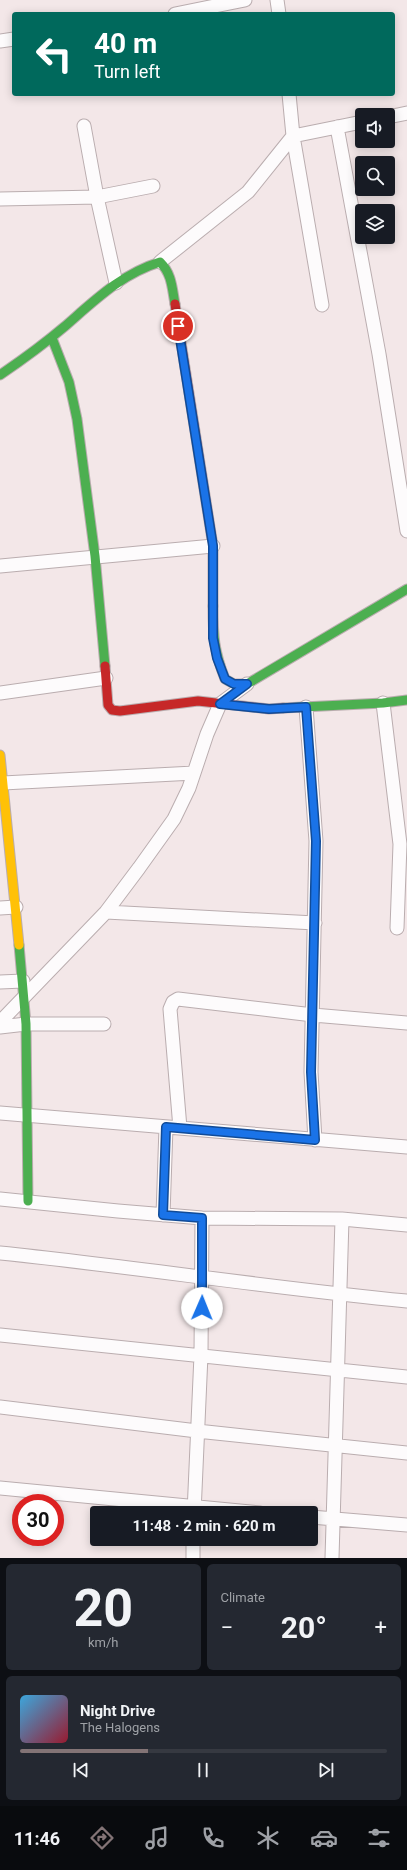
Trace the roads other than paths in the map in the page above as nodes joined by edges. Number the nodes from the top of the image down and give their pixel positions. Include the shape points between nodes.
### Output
1 (245, 0) edge
2 (277, 0) edge
3 (185, 12) edge
4 (279, 12) edge
5 (12, 39) edge
6 (0, 41) edge
7 (289, 96) edge
8 (407, 113) edge
9 (395, 116) edge
10 (355, 123) edge
11 (84, 126) dead end
12 (337, 127) junction
13 (293, 136) junction
14 (153, 186) dead end
15 (97, 197) junction
16 (0, 199) edge
17 (160, 262) junction
18 (116, 283) junction
19 (322, 305) dead end
20 (52, 338) junction
21 (0, 375) edge
22 (407, 531) edge
23 (213, 546) junction
24 (95, 556) junction
25 (0, 566) edge
26 (407, 589) edge
27 (106, 678) junction
28 (247, 684) junction
29 (0, 693) edge
30 (407, 700) edge
31 (383, 703) junction
32 (220, 704) junction
33 (306, 707) junction
34 (0, 756) edge
35 (194, 773) junction
36 (3, 783) junction
37 (2, 797) edge
38 (16, 907) junction
39 (0, 908) edge
40 (106, 912) junction
41 (315, 923) junction
42 (397, 928) dead end
43 (23, 981) junction
44 (0, 982) edge
45 (24, 996) junction
46 (313, 1015) junction
47 (0, 1022) edge
48 (407, 1023) edge
49 (26, 1024) junction
50 (104, 1024) dead end
51 (0, 1027) edge
52 (0, 1113) edge
53 (27, 1116) junction
54 (166, 1127) junction
55 (180, 1128) junction
56 (315, 1140) junction
57 (407, 1146) edge
58 (0, 1199) edge
59 (28, 1201) junction
60 (163, 1215) junction
61 (202, 1218) junction
62 (342, 1219) junction
63 (407, 1224) edge
64 (0, 1253) edge
65 (202, 1277) junction
66 (341, 1295) junction
67 (407, 1301) edge
68 (0, 1334) edge
69 (201, 1355) junction
70 (337, 1370) junction
71 (407, 1377) edge
72 (0, 1407) edge
73 (197, 1432) junction
74 (335, 1446) junction
75 (407, 1453) edge
76 (0, 1488) edge
77 (159, 1506) edge
78 (194, 1506) edge
79 (318, 1518) edge
80 (333, 1519) junction
81 (407, 1525) edge
82 (193, 1546) edge
83 (193, 1558) edge
84 (332, 1558) edge

1 - 3 street
2 - 4 street
5 - 6 street
7 - 13 street
8 - 9 street
10 - 12 street
11 - 15 street
12 - 13 street
12 - 22 street via 379,354
13 - 17 street via 248,192
13 - 19 street
14 - 15 street
15 - 16 street
15 - 18 street
17 - 18 street via 148,265
17 - 23 street via 167,269 171,280
18 - 20 street
20 - 21 street
20 - 24 street via 69,382 77,419
23 - 24 street
23 - 28 street via 213,638 217,658 225,679 234,684
24 - 25 street
24 - 27 street
26 - 28 street
27 - 29 street
27 - 32 street via 108,705 112,710 198,701
28 - 32 street
30 - 31 street
31 - 33 street
31 - 42 street via 400,844
32 - 33 street via 269,709
32 - 35 street
33 - 41 street via 316,841
34 - 36 street
35 - 36 street
35 - 40 street via 174,818
36 - 37 street
37 - 38 street
38 - 39 street
38 - 43 street
40 - 41 street
40 - 45 street
41 - 46 street
43 - 44 street
43 - 45 street
45 - 47 street
45 - 49 street
46 - 48 street
46 - 55 street via 178,999 173,1002 170,1010
46 - 56 street via 311,1072
49 - 50 street
49 - 51 street
49 - 53 street
52 - 53 street
53 - 54 street
53 - 59 street
54 - 55 street
54 - 60 street
55 - 56 street
56 - 57 street
58 - 59 street
59 - 60 street
60 - 61 street
61 - 62 street
61 - 65 street
62 - 63 street
62 - 66 street
64 - 65 street
65 - 66 street
65 - 69 street
66 - 67 street
66 - 70 street
68 - 69 street
69 - 70 street
69 - 73 street
70 - 71 street
70 - 74 street
72 - 73 street
73 - 74 street
73 - 78 street
74 - 75 street
74 - 80 street
76 - 77 street
79 - 80 street
80 - 81 street
80 - 84 street
82 - 83 street

